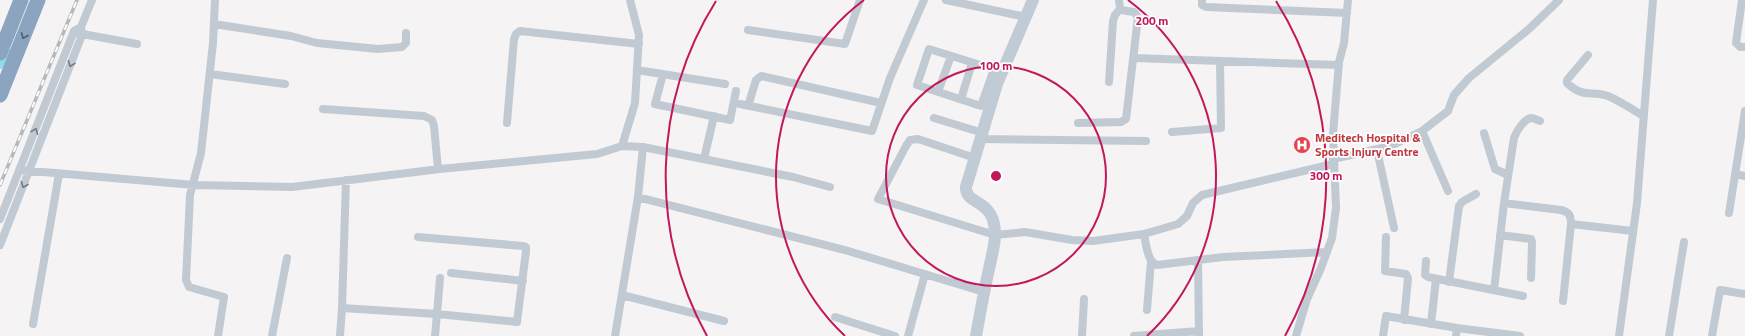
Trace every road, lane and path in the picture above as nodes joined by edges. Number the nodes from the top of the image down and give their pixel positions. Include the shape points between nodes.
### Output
1 (21, 0) edge
2 (38, 0) edge
3 (92, 0) edge
4 (214, 0) edge
5 (630, 0) edge
6 (860, 0) edge
7 (924, 0) edge
8 (946, 0) edge
9 (1033, 0) edge
10 (1119, 0) edge
11 (1202, 0) edge
12 (1348, 0) edge
13 (1559, 0) edge
14 (1653, 0) edge
15 (1742, 0) edge
16 (956, 1) edge
17 (1120, 9) junction
18 (1347, 13) junction
19 (1026, 17) junction
20 (214, 24) junction
21 (748, 30) dead end
22 (79, 31) junction
23 (406, 33) dead end
24 (137, 44) dead end
25 (639, 44) junction
26 (1745, 48) edge
27 (0, 53) edge
28 (1588, 55) dead end
29 (950, 56) junction
30 (1134, 58) junction
31 (1220, 61) junction
32 (972, 63) junction
33 (1339, 65) junction
34 (637, 70) junction
35 (998, 70) junction
36 (210, 74) junction
37 (663, 74) junction
38 (1109, 82) dead end
39 (285, 84) dead end
40 (725, 84) dead end
41 (736, 91) dead end
42 (938, 92) junction
43 (0, 95) edge
44 (961, 99) junction
45 (881, 103) junction
46 (740, 104) dead end
47 (748, 106) junction
48 (323, 110) dead end
49 (1745, 111) edge
50 (714, 116) junction
51 (1643, 116) junction
52 (934, 118) dead end
53 (1540, 121) dead end
54 (507, 123) dead end
55 (1078, 123) dead end
56 (1422, 131) junction
57 (1172, 132) dead end
58 (1484, 134) dead end
59 (982, 136) junction
60 (1146, 141) dead end
61 (622, 146) junction
62 (643, 147) junction
63 (1377, 150) junction
64 (975, 158) junction
65 (704, 159) junction
66 (1333, 162) junction
67 (438, 169) junction
68 (20, 170) junction
69 (29, 172) junction
70 (59, 174) junction
71 (1735, 174) junction
72 (1508, 175) junction
73 (1745, 176) edge
74 (346, 180) junction
75 (194, 185) junction
76 (830, 187) dead end
77 (1448, 191) dead end
78 (1476, 194) dead end
79 (638, 197) junction
80 (1504, 203) junction
81 (1729, 214) dead end
82 (0, 219) edge
83 (1571, 224) junction
84 (1394, 228) dead end
85 (1633, 231) junction
86 (1144, 234) junction
87 (995, 235) junction
88 (1500, 235) junction
89 (418, 237) dead end
90 (1386, 237) dead end
91 (1684, 242) dead end
92 (0, 246) edge
93 (1327, 252) junction
94 (287, 258) dead end
95 (1198, 260) junction
96 (1151, 261) junction
97 (1426, 261) dead end
98 (451, 273) dead end
99 (925, 274) junction
100 (440, 278) dead end
101 (1531, 278) dead end
102 (1436, 279) junction
103 (523, 281) junction
104 (1449, 282) junction
105 (1494, 290) junction
106 (984, 292) junction
107 (1745, 294) edge
108 (622, 295) junction
109 (1523, 296) dead end
110 (1084, 299) dead end
111 (1563, 301) dead end
112 (342, 308) junction
113 (1147, 310) dead end
114 (437, 314) junction
115 (835, 317) dead end
116 (1404, 320) junction
117 (724, 321) dead end
118 (33, 324) dead end
119 (1431, 324) junction
120 (1456, 332) edge
121 (1199, 334) edge
122 (218, 336) edge
123 (272, 336) edge
124 (340, 336) edge
125 (435, 336) edge
126 (615, 336) edge
127 (895, 336) edge
128 (908, 336) edge
129 (976, 336) edge
130 (1082, 336) edge
131 (1134, 336) edge
132 (1296, 336) edge
133 (1383, 336) edge
134 (1520, 336) edge
135 (1619, 336) edge
136 (1669, 336) edge
137 (1712, 336) edge

1 - 27 highway
2 -> 43 highway
3 - 22 street
4 - 20 street
5 - 25 street via 640,35
6 - 21 street via 845,44
7 - 45 street
8 - 16 street
9 - 19 street
10 - 17 street
11 - 18 street via 1202,6 1206,7
12 - 18 street
13 - 56 street via 1529,29 1469,78 1454,95 1448,111
14 - 51 street
15 - 26 street via 1736,43
16 - 19 street
17 - 30 street via 1137,15
17 - 38 street via 1114,15 1113,21
18 - 33 street
19 - 35 street
20 - 23 street via 291,36 317,43 378,49 402,47 406,43
20 - 36 street
22 - 24 street
68 -> 22 street
22 -> 69 street
25 - 34 street
25 - 54 street via 520,31 514,40
28 - 51 street via 1567,80 1568,83 1583,93 1609,97
29 - 32 street
29 - 42 street
29 - 42 street via 929,49 917,85
30 - 31 street
30 - 55 street via 1126,121
31 - 33 street
31 - 57 street via 1221,128
32 - 35 street
32 - 44 street
33 - 66 street
34 - 37 street
34 - 61 street via 635,103
35 - 44 street via 981,106
35 - 59 street
36 - 39 street
36 - 75 street via 201,153
37 - 40 street
37 - 50 street via 655,104
41 - 50 street via 730,120
42 - 44 street
45 - 47 street via 872,131
45 - 47 street via 761,76 756,80
46 - 47 street
48 - 67 street via 430,118 434,126
49 - 71 street
50 - 65 street
51 - 85 street
52 - 59 street
53 - 72 street via 1529,119 1515,134
56 - 63 street
56 - 77 street
58 - 72 street via 1495,169
59 - 60 street
59 - 64 street
61 - 62 street
61 - 67 street via 597,154
62 - 65 street
62 - 79 street
63 - 66 street
63 - 84 street
64 - 87 street via 966,192 969,198 982,204 991,214
64 - 87 street via 918,139 910,140 878,199
65 - 76 street
66 - 86 street via 1202,195 1193,203 1183,221
66 - 93 street via 1336,208 1332,238
67 - 74 street
68 - 69 street
68 - 82 street
69 - 70 street
69 -> 92 street
70 - 75 street
70 - 118 street
71 - 73 street
71 - 81 street
72 - 80 street
74 - 75 street via 292,187
74 - 112 street
75 - 122 street via 190,195 186,280 189,287 224,297
78 - 104 street via 1459,206
79 - 99 street via 845,250
79 - 108 street
80 - 83 street via 1565,211 1570,215
80 - 88 street
83 - 85 street
83 - 111 street
85 - 135 street
86 - 87 street via 1093,241 1025,232
86 - 96 street
87 - 106 street
88 - 101 street via 1531,239
88 - 105 street
89 - 103 street via 526,247
90 - 116 street via 1385,271 1408,276
91 - 136 street
93 - 95 street
93 - 132 street via 1306,299
94 - 123 street
95 - 96 street via 1162,265 1153,264
95 - 121 street
96 - 113 street
97 - 102 street via 1426,276
98 - 103 street
99 - 106 street
99 - 128 street
100 - 114 street
102 - 104 street
102 - 119 street
103 - 114 street via 517,322
104 - 105 street
105 - 109 street
106 - 129 street
107 - 137 street via 1720,290
108 - 117 street
108 - 126 street
110 - 130 street
112 - 114 street
112 - 124 street
114 - 125 street
115 - 127 street
116 - 119 street
116 - 133 street via 1386,316
119 - 120 street
120 - 134 street
121 - 131 street

